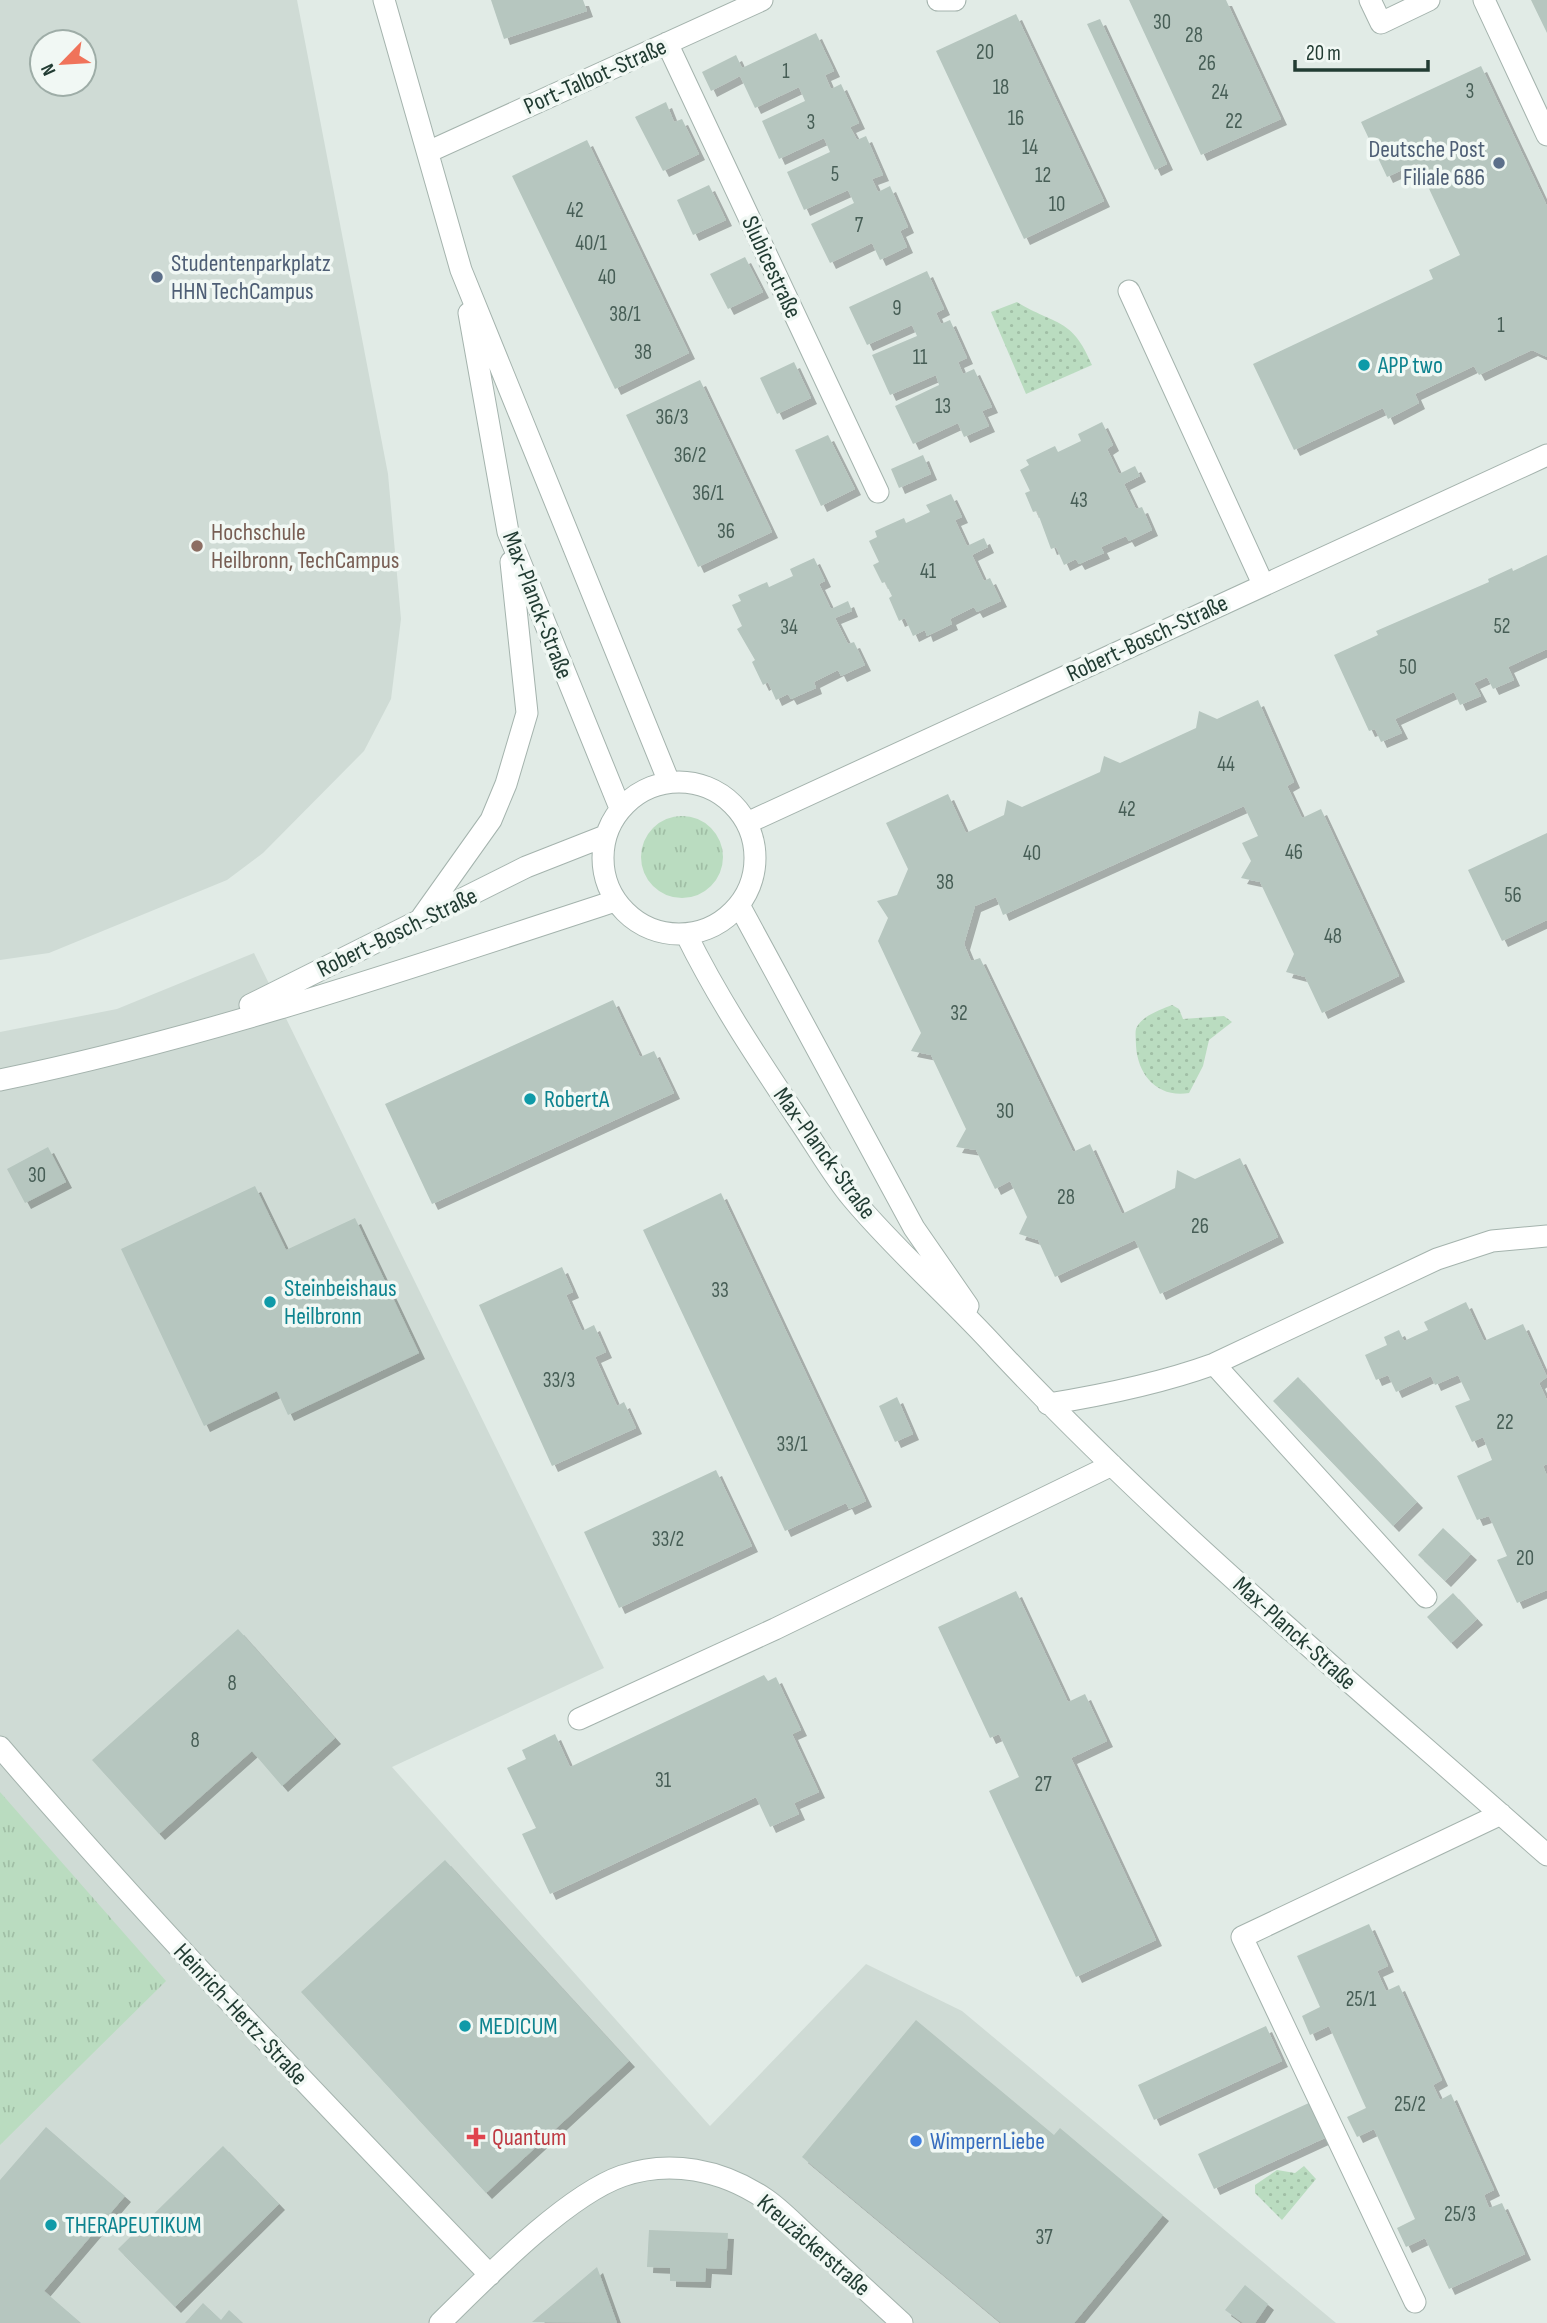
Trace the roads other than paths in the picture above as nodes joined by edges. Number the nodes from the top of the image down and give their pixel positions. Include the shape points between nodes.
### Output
1 (384, 0) edge
2 (762, 0) edge
3 (938, 0) edge
4 (955, 0) edge
5 (1370, 0) edge
6 (1484, 0) edge
7 (1422, 1) edge
8 (667, 43) junction
9 (1539, 96) edge
10 (1547, 135) edge
11 (428, 152) junction
12 (461, 270) junction
13 (1129, 291) dead end
14 (1547, 454) edge
15 (878, 492) dead end
16 (508, 532) junction
17 (1263, 584) junction
18 (669, 782) junction
19 (620, 808) junction
20 (747, 823) junction
21 (605, 836) junction
22 (615, 901) junction
23 (739, 905) junction
24 (419, 921) junction
25 (686, 934) junction
26 (192, 1034) junction
27 (0, 1080) edge
28 (1547, 1236) edge
29 (997, 1348) junction
30 (1213, 1364) junction
31 (1048, 1404) junction
32 (1112, 1465) junction
33 (1426, 1597) dead end
34 (579, 1719) dead end
35 (0, 1747) edge
36 (1501, 1814) junction
37 (1547, 1855) edge
38 (490, 2274) junction
39 (1415, 2302) dead end
40 (440, 2323) edge
41 (902, 2323) edge

1 - 11 street, Max-Planck-Straße
2 - 8 street, Port-Talbot-Straße
3 - 4 street
5 - 7 street via 1381,23
6 - 9 street
8 - 11 street, Port-Talbot-Straße
8 - 15 street, Slubicestraße
9 - 10 street
11 - 12 street, Max-Planck-Straße
12 - 16 street, Max-Planck-Straße
12 - 18 street, Max-Planck-Straße
13 - 17 street
14 - 17 street, Robert-Bosch-Straße
16 - 19 street, Max-Planck-Straße
16 - 24 street via 527,713 491,820
17 - 20 street, Robert-Bosch-Straße
18 - 19 street via 642,790
18 - 20 street via 693,782 715,790
19 - 21 street
20 - 23 street via 755,844 755,866
21 - 22 street via 602,859
21 - 24 street, Robert-Bosch-Straße via 526,867
22 - 25 street via 646,927
22 - 26 street, Robert-Bosch-Straße
23 - 25 street via 715,925
23 - 29 street, Max-Planck-Straße via 914,1228
24 - 26 street, Robert-Bosch-Straße
25 - 29 street, Max-Planck-Straße via 709,982 850,1196
26 - 27 street, Robert-Bosch-Straße
28 - 30 street via 1492,1241 1447,1255
29 - 31 street, Max-Planck-Straße
30 - 31 street via 1130,1390
30 - 33 street
31 - 32 street, Max-Planck-Straße
32 - 34 street
32 - 36 street, Max-Planck-Straße via 1313,1651
35 - 38 street, Heinrich-Hertz-Straße via 283,2061
36 - 37 street, Max-Planck-Straße
36 - 39 street via 1242,1937
38 - 40 street, Kreuzäckerstraße
38 - 41 street, Kreuzäckerstraße via 557,2217 621,2177 655,2169 715,2173 766,2199

